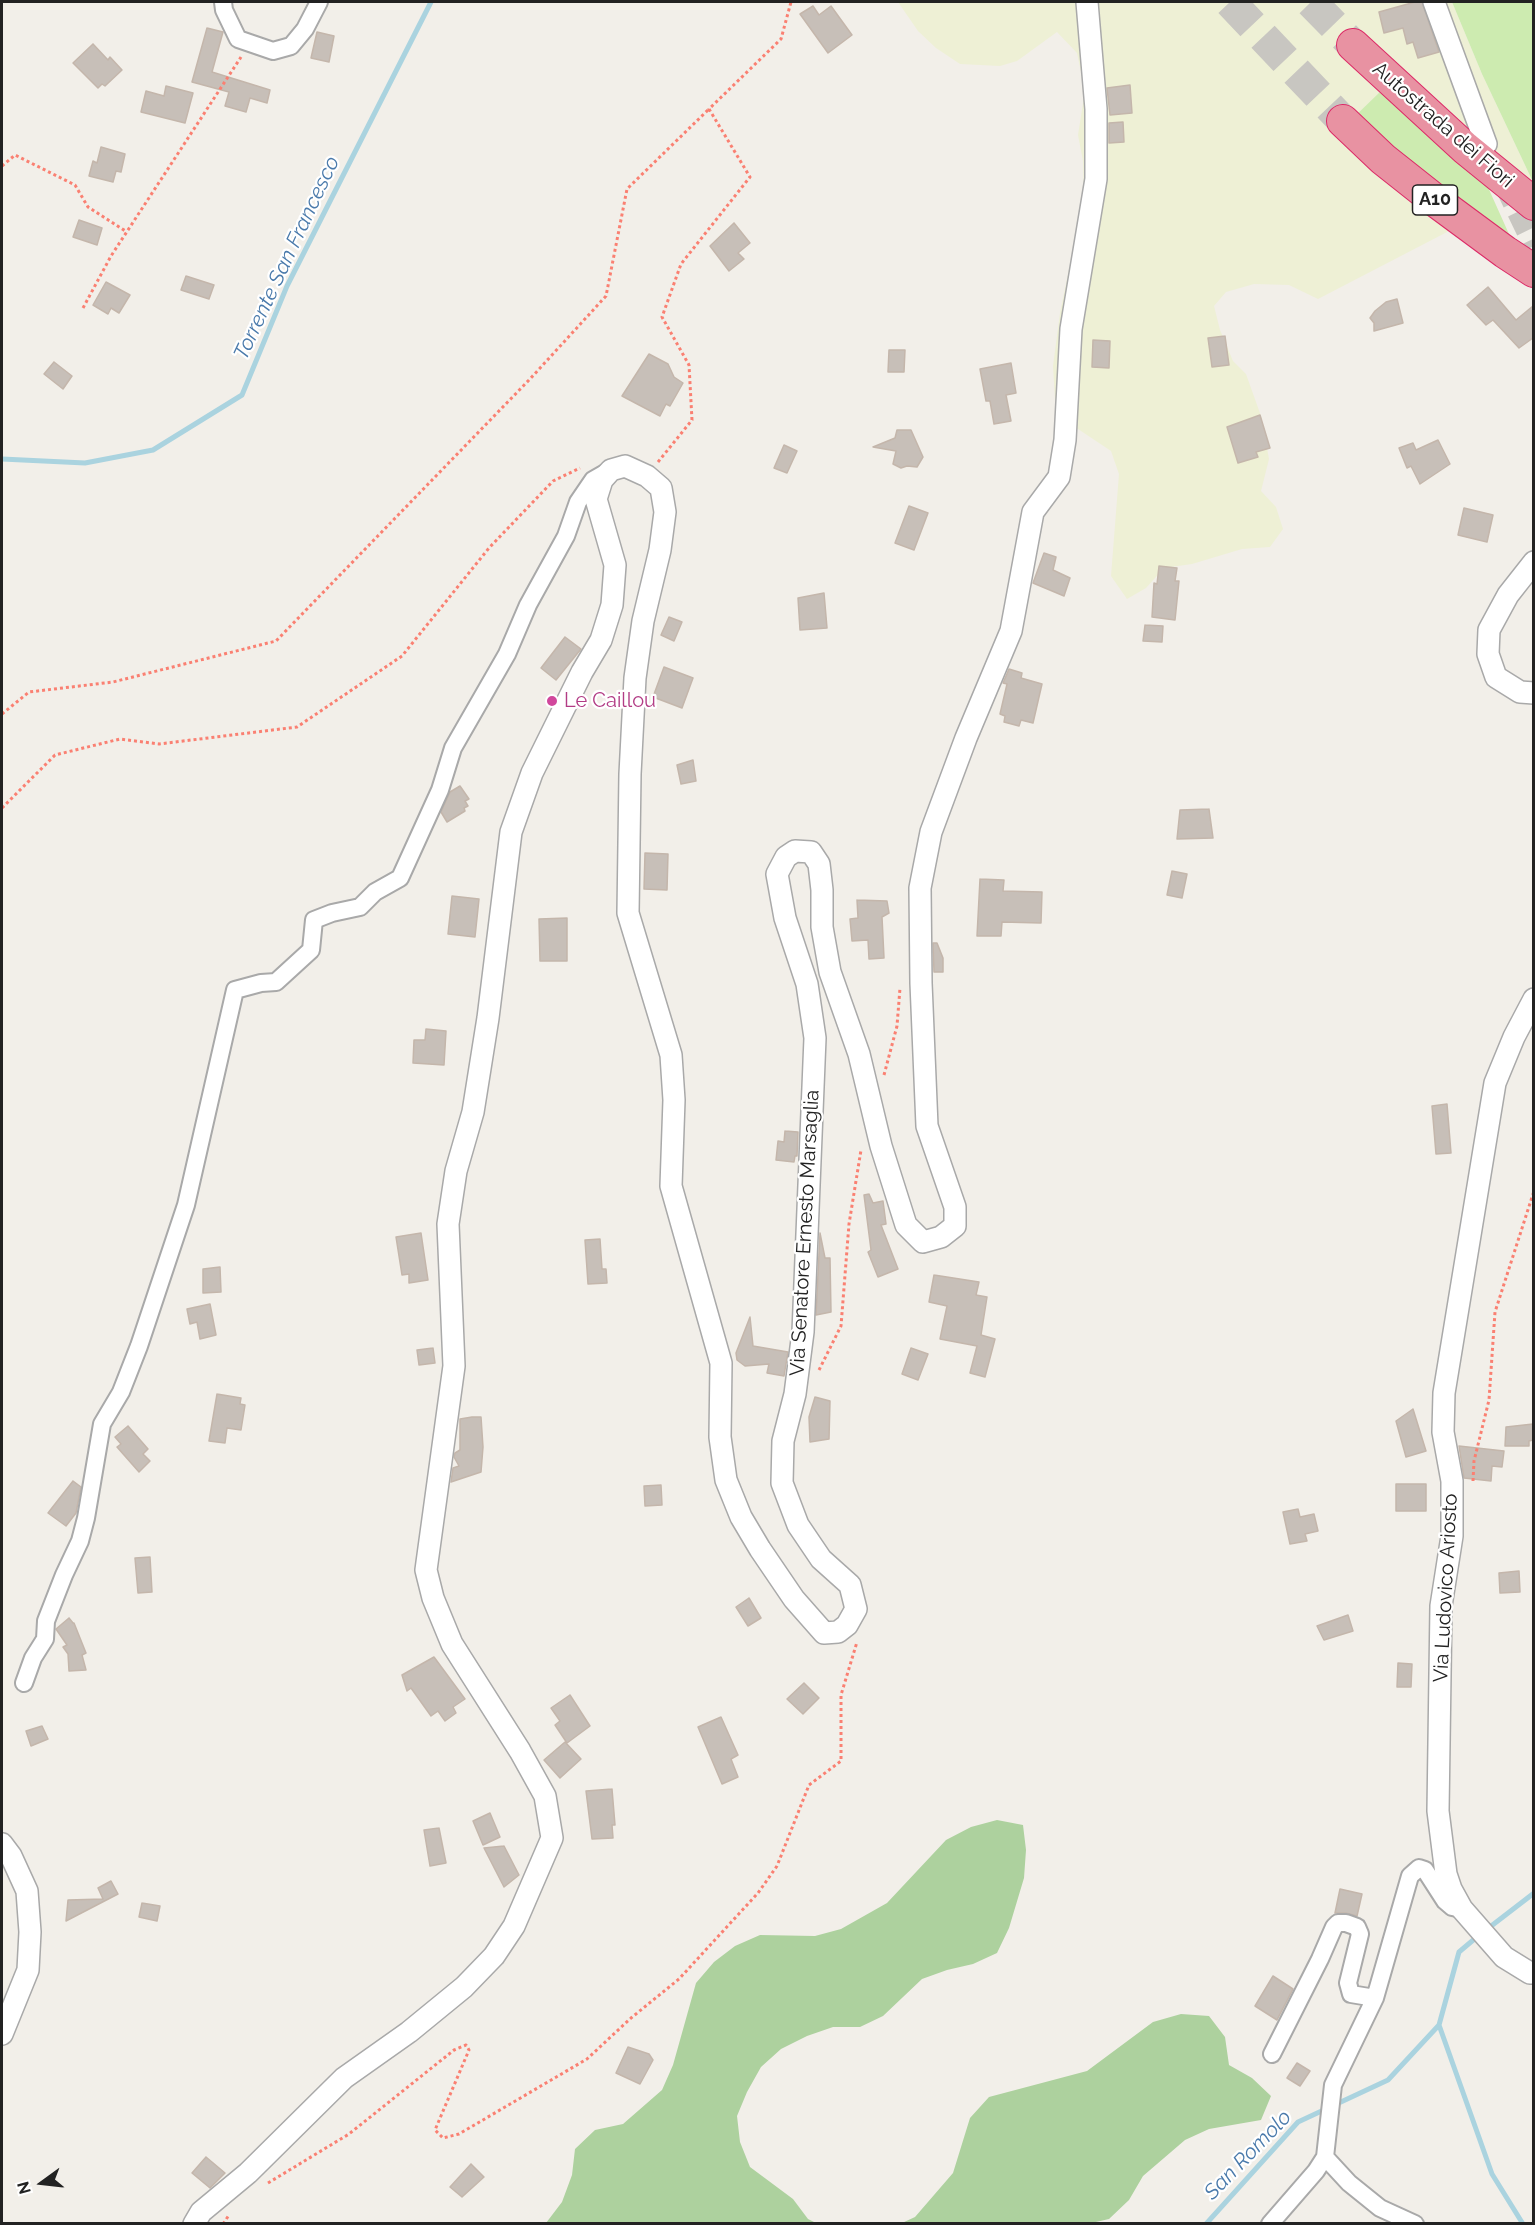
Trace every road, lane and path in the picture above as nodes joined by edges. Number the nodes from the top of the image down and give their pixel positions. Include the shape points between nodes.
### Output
1 (223, 2) edge
2 (319, 2) edge
3 (791, 2) edge
4 (1087, 2) edge
5 (1434, 2) edge
6 (250, 43) junction
7 (1353, 45) tunnel mouth
8 (709, 109) junction
9 (1343, 121) tunnel mouth
10 (1486, 144) dead end
11 (2, 166) edge
12 (1533, 204) tunnel mouth
13 (127, 232) junction
14 (1533, 271) edge
15 (82, 308) dead end
16 (582, 467) dead end
17 (611, 470) junction
18 (647, 476) junction
19 (1533, 562) edge
20 (1533, 693) edge
21 (2, 714) edge
22 (2, 808) edge
23 (900, 982) dead end
24 (1533, 999) edge
25 (883, 1079) dead end
26 (880, 1140) junction
27 (1533, 1191) edge
28 (817, 1375) dead end
29 (1473, 1483) dead end
30 (847, 1625) junction
31 (24, 1683) dead end
32 (2, 1844) edge
33 (1462, 1909) junction
34 (1533, 1972) edge
35 (1376, 1998) junction
36 (2, 2034) edge
37 (1272, 2054) dead end
38 (1325, 2157) junction
39 (260, 2188) dead end
40 (235, 2208) dead end
41 (194, 2223) edge
42 (223, 2223) edge
43 (1270, 2223) edge
44 (1415, 2223) edge

1 - 6 street via 238,39
2 - 6 street via 291,46 273,51
3 - 8 path via 781,39
4 - 26 street, Via Senatore Ernesto Marsaglia via 1096,109 1096,179 1071,329 1059,477 1033,512 1011,631 931,832 920,888 927,1126 955,1207 955,1226 941,1237 923,1242 906,1226
5 - 10 street
6 - 13 path
7 - 12 highway, Autostrada dei Fiori via 1465,148
8 - 18 path via 750,177 681,264 662,317 689,364 692,420
8 - 21 path via 627,189 606,296 530,380 276,641 113,682 29,692
9 - 14 highway, A10 via 1436,201
11 - 13 path via 15,155 75,185 88,207
13 - 15 path
16 - 22 path via 553,481 489,548 402,656 297,727 159,744 120,739 55,755
17 - 18 street via 625,466
17 - 31 street via 593,480 578,502 566,536 528,605 507,654 453,748 440,790 400,878 375,892 360,907 314,920 311,950 276,982 235,990 186,1205 139,1346 121,1392 102,1424 80,1540 46,1621 45,1639
17 - 41 street via 602,480 596,499 615,565 612,605 601,640 532,773 511,832 473,1112 456,1171 448,1224 454,1366 426,1570 452,1644 545,1796 552,1838 514,1926 494,1956 464,1987 344,2078 248,2173 201,2212
18 - 30 street via 661,488 665,512 635,678 628,913 671,1054 671,1186 721,1363 720,1437 726,1480 741,1517 794,1599 824,1633 838,1632
19 - 20 street via 1508,595 1489,630 1488,654 1496,677 1520,692
23 - 25 path via 897,1026
24 - 33 street, Via Ludovico Ariosto via 1495,1083 1444,1393 1443,1432 1452,1481 1452,1536 1441,1606 1438,1810 1446,1874
26 - 28 path via 864,1135 849,1224 842,1326
26 - 30 street, Via Senatore Ernesto Marsaglia via 859,1054 830,972 822,927 819,864 811,852 795,851 786,857 777,874 785,918 807,984 815,1038 803,1332 795,1394 783,1441 782,1482 798,1525 820,1559 850,1585 856,1609
27 - 29 path via 1495,1312 1489,1400 1474,1461
30 - 39 path via 858,1644 840,1695 841,1761 809,1785 777,1866 758,1893 679,1979 587,2059 459,2134 443,2138 435,2130 469,2050 466,2045 454,2050 350,2134
32 - 36 street via 27,1891 30,1932 28,1970
33 - 34 street, Via Ludovico Ariosto via 1504,1957
33 - 35 street via 1445,1901 1425,1870 1414,1871 1407,1882
35 - 37 street via 1351,1994 1348,1983 1359,1934 1357,1927 1338,1923
35 - 38 street via 1333,2085
38 - 43 street
38 - 44 street via 1380,2208
40 - 42 path

